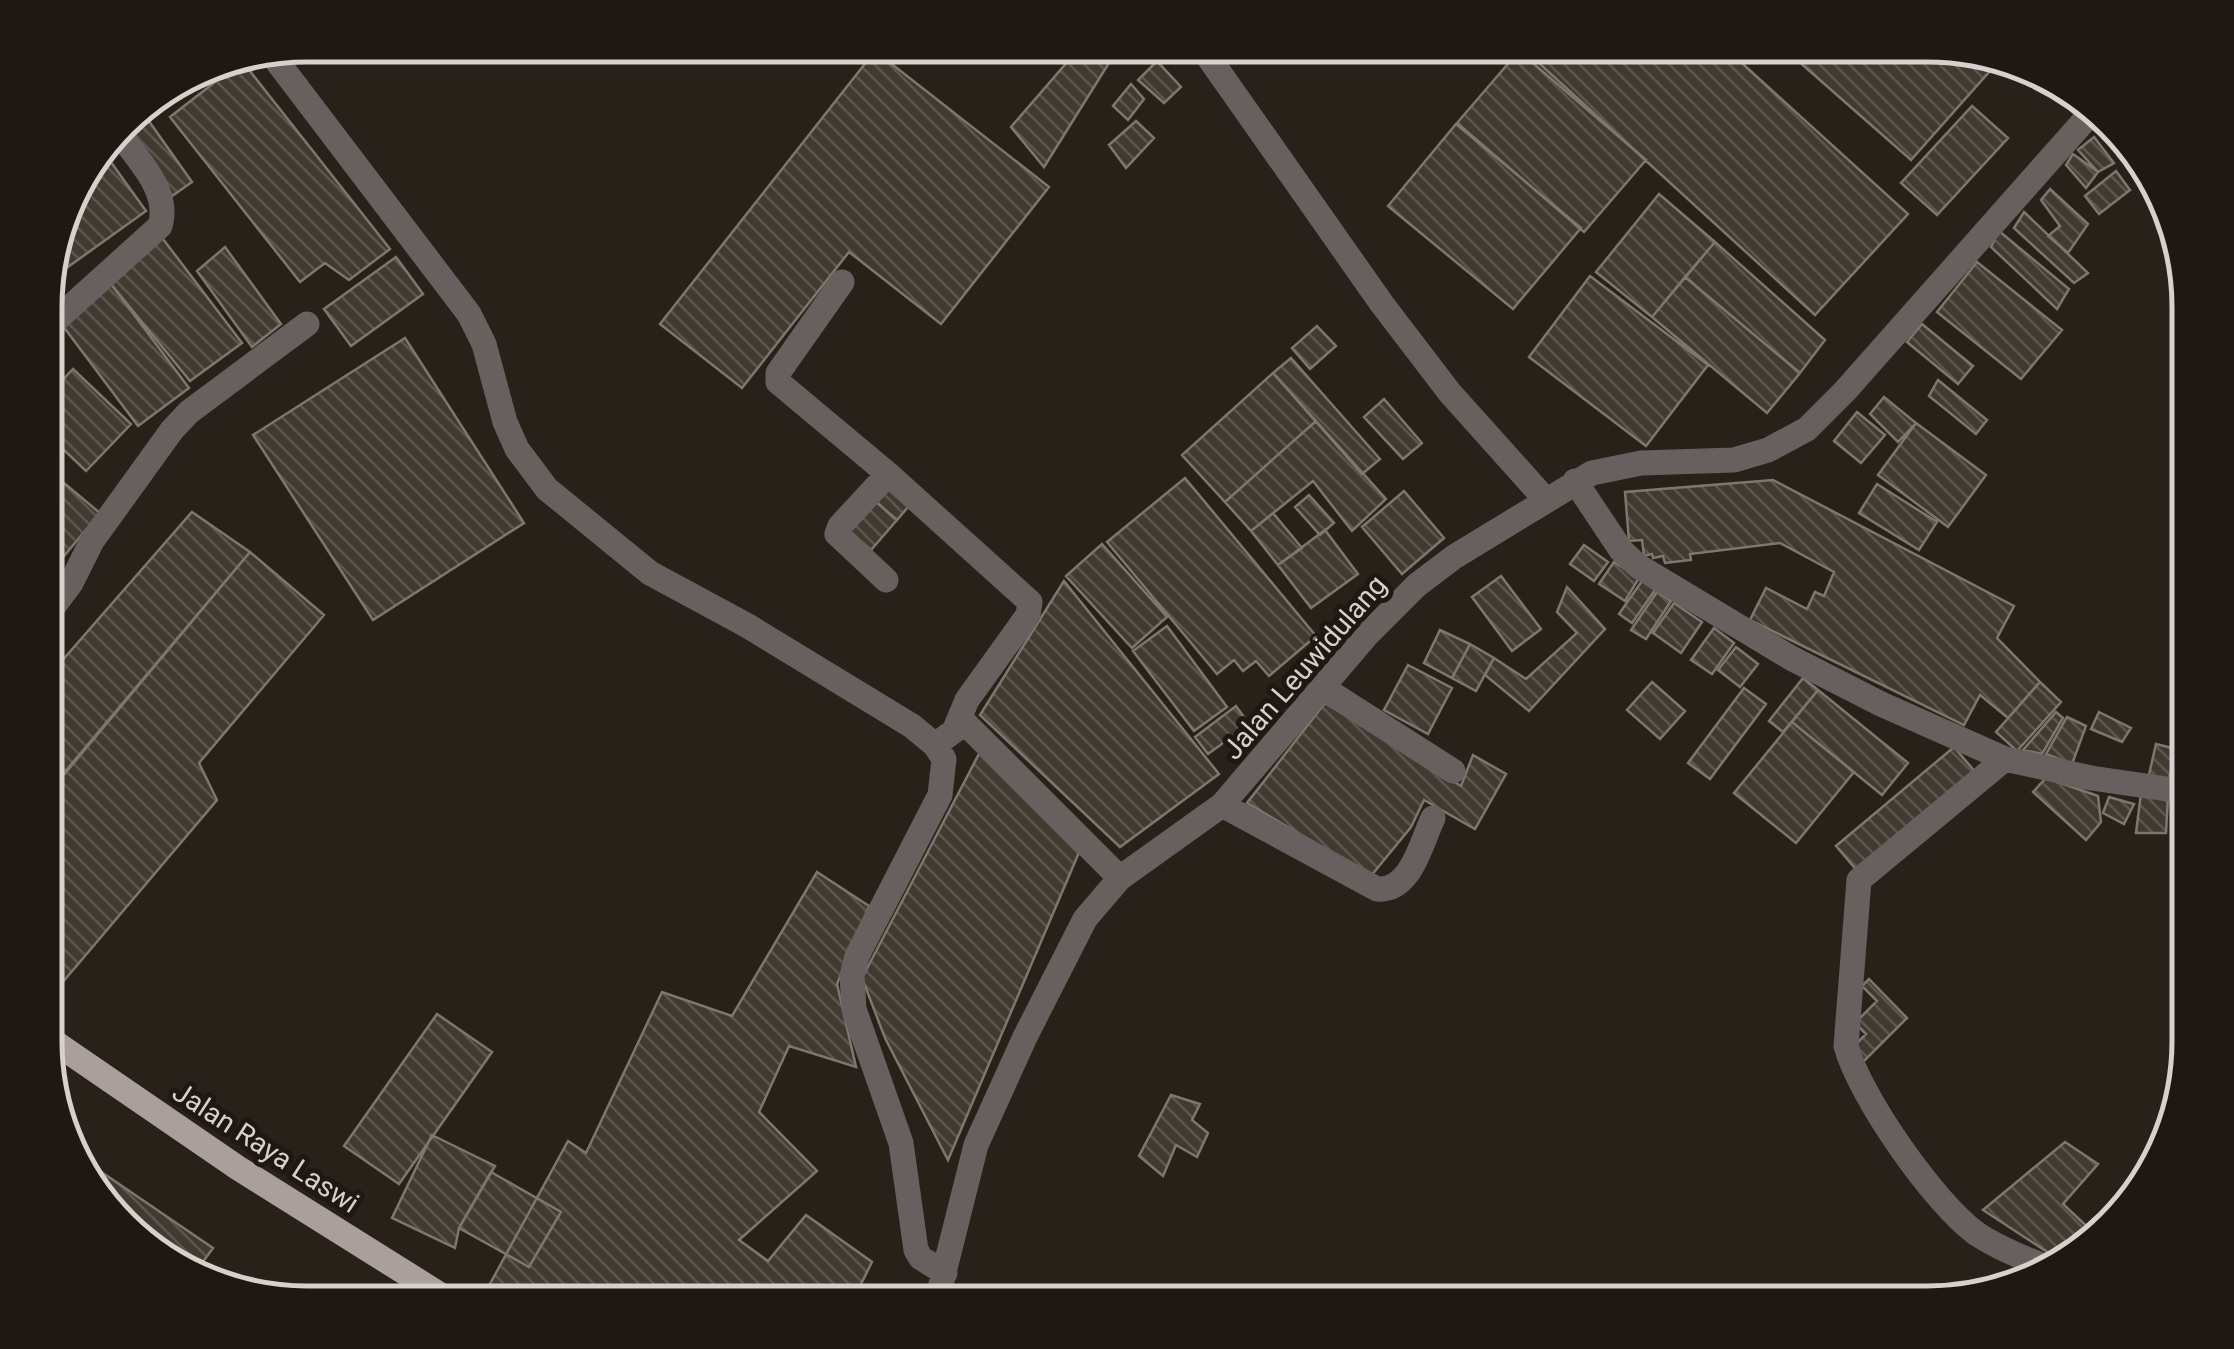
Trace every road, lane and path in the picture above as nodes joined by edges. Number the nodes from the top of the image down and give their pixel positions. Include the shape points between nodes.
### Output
1 (1212, 62) edge
2 (279, 64) edge
3 (2084, 120) edge
4 (126, 144) edge
5 (842, 282) dead end
6 (62, 314) edge
7 (307, 324) dead end
8 (888, 474) junction
9 (1575, 481) junction
10 (1545, 499) junction
11 (886, 580) dead end
12 (62, 595) edge
13 (1323, 688) junction
14 (948, 733) junction
15 (2005, 759) junction
16 (1453, 771) dead end
17 (2171, 790) edge
18 (1222, 805) junction
19 (1432, 818) dead end
20 (1120, 878) junction
21 (63, 1048) edge
22 (2035, 1261) edge
23 (934, 1266) junction
24 (426, 1286) edge
25 (935, 1286) edge

1 - 10 street via 1382,304
2 - 14 street via 469,314 484,344 504,422 547,489 650,573 912,726
3 - 9 street, Jalan Leuwidulang via 1807,429 1734,460 1641,463
4 - 6 street via 163,200 160,226
5 - 8 street via 778,382
7 - 12 street via 172,430
8 - 11 street via 838,534
8 - 14 street via 1030,602 1028,615
9 - 10 street, Jalan Leuwidulang
9 - 15 street via 1638,566 1791,658
10 - 13 street, Jalan Leuwidulang via 1417,585
13 - 16 street
13 - 18 street, Jalan Leuwidulang
14 - 20 street
14 - 23 street via 940,795 857,956 851,993 902,1143 916,1250
15 - 17 street
15 - 22 street via 1858,880 1846,1046 1911,1163 1949,1208 1978,1234
18 - 19 street via 1389,890 1406,876
18 - 20 street, Jalan Leuwidulang
20 - 23 street, Jalan Leuwidulang via 1085,920 1024,1036
21 - 24 main road, Jalan Raya Laswi
23 - 25 street, Jalan Leuwidulang

